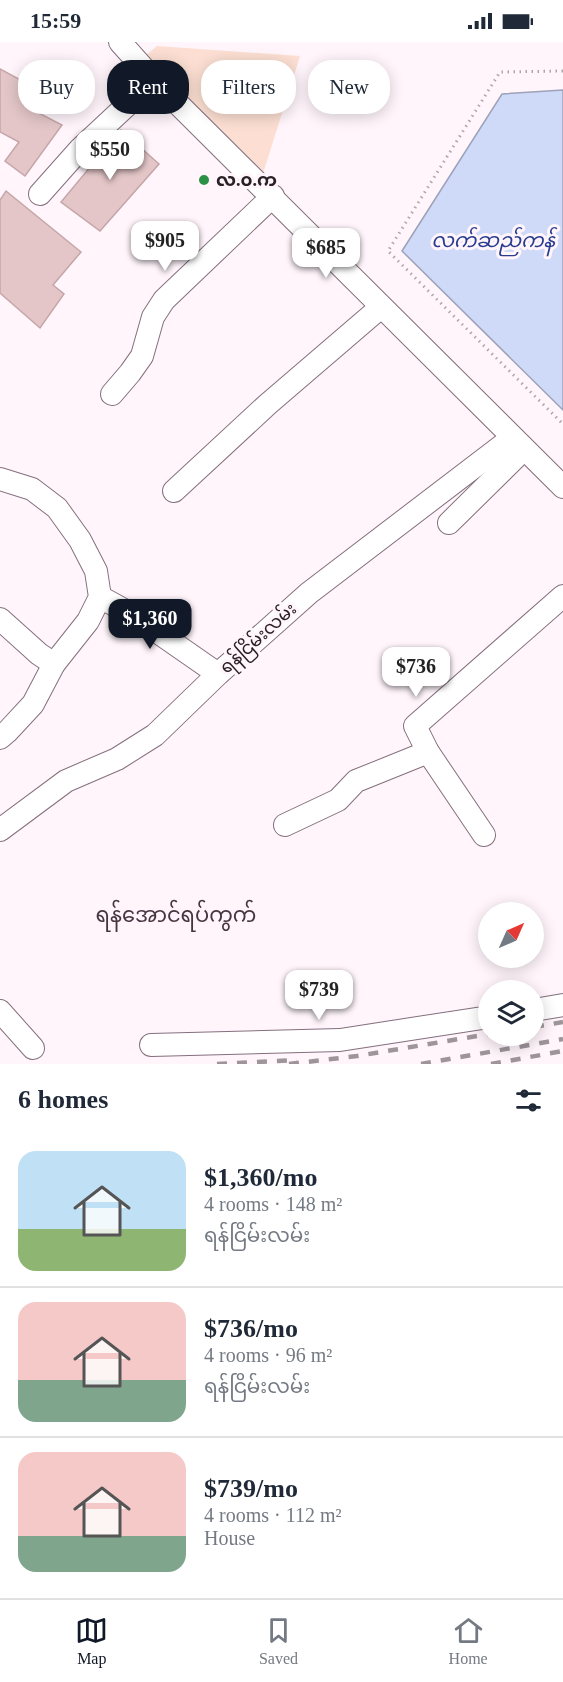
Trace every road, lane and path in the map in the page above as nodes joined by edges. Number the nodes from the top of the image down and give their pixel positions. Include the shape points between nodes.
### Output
1 (120, 42) edge
2 (136, 60) edge
3 (563, 71) edge
4 (118, 114) edge
5 (189, 114) edge
6 (40, 194) dead end
7 (273, 196) junction
8 (381, 307) junction
9 (112, 393) dead end
10 (563, 424) edge
11 (518, 443) junction
12 (0, 479) edge
13 (563, 487) edge
14 (174, 491) dead end
15 (449, 523) dead end
16 (563, 596) edge
17 (99, 597) junction
18 (0, 619) edge
19 (54, 664) junction
20 (218, 674) junction
21 (0, 738) edge
22 (428, 752) junction
23 (285, 825) dead end
24 (0, 830) edge
25 (484, 836) dead end
26 (563, 1005) edge
27 (544, 1008) edge
28 (0, 1011) edge
29 (478, 1019) edge
30 (151, 1045) dead end
31 (33, 1048) dead end

1 - 2 street
3 - 10 path via 500,72 388,251
4 - 6 street
5 - 7 street
7 - 8 street
7 - 9 street via 164,300 153,316 142,356
8 - 11 street
8 - 14 street
11 - 13 street
11 - 15 street
11 - 20 street, ရန်ငြိမ်းလမ်း via 309,593
12 - 17 street via 32,489 57,508 81,540 96,571
16 - 22 street via 415,726
17 - 19 street via 88,621
17 - 20 street via 133,615
18 - 19 street
19 - 21 street via 33,704
20 - 24 street, ရန်ငြိမ်းလမ်း via 154,735 117,759 66,781
22 - 23 street via 356,781 338,800
22 - 25 street
26 - 27 street
28 - 31 street
29 - 30 street via 340,1040

